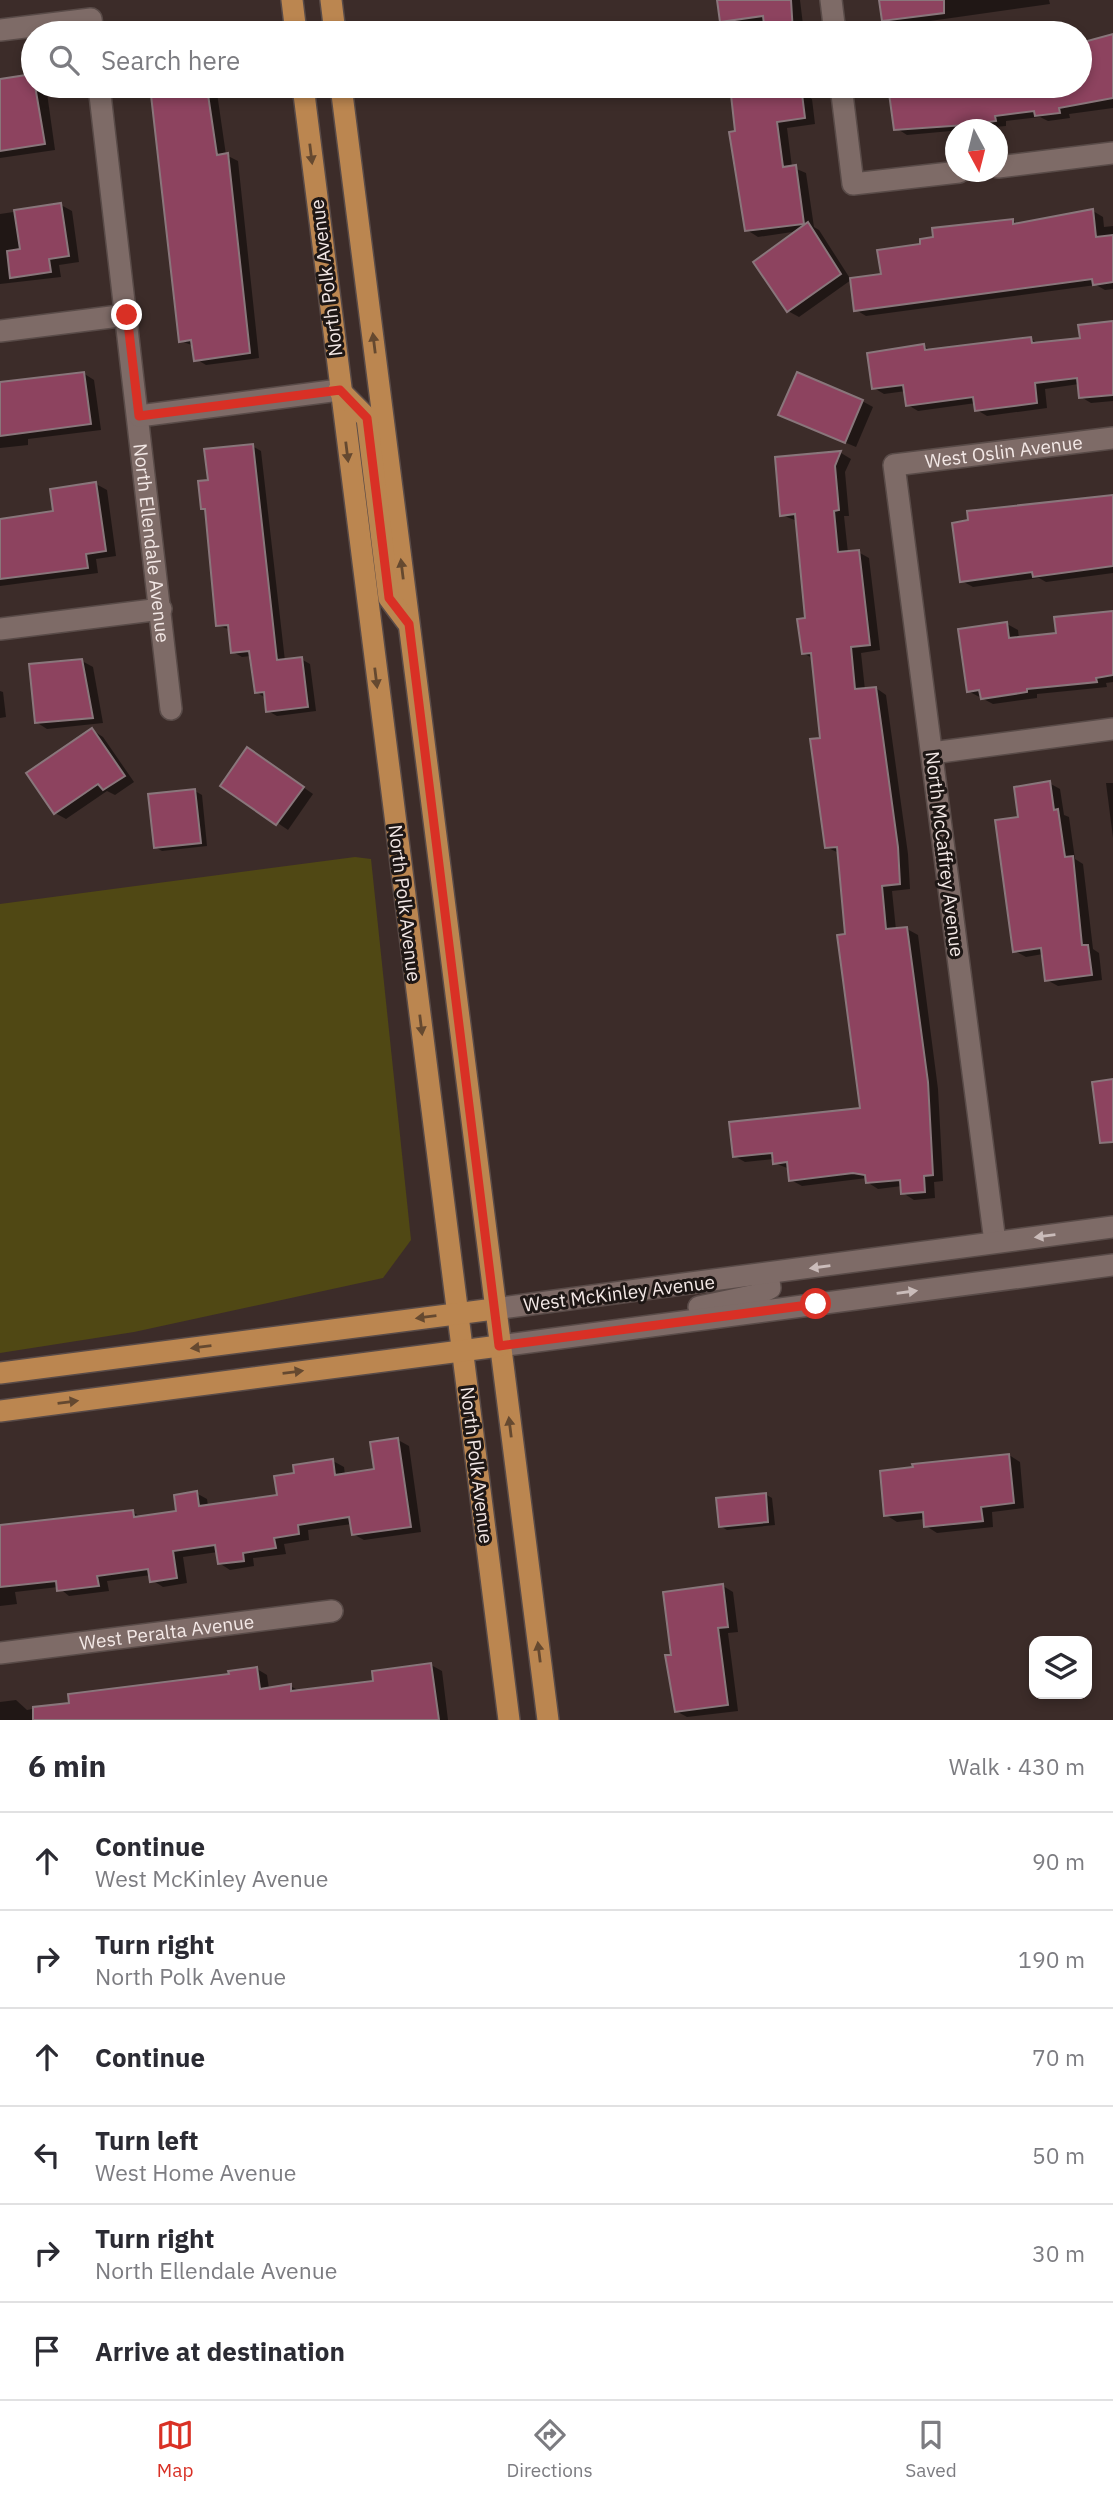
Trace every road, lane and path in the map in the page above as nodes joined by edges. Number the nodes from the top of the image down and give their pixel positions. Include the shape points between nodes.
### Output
1 (292, 0) edge
2 (331, 0) edge
3 (831, 0) edge
4 (295, 21) edge
5 (334, 21) edge
6 (834, 21) edge
7 (21, 29) edge
8 (0, 30) edge
9 (100, 98) edge
10 (304, 98) edge
11 (343, 98) edge
12 (842, 98) edge
13 (1113, 153) edge
14 (1008, 166) edge
15 (945, 174) edge
16 (127, 315) junction
17 (0, 331) edge
18 (340, 390) junction
19 (139, 416) junction
20 (1113, 438) edge
21 (894, 465) joint
22 (161, 608) junction
23 (409, 624) junction
24 (0, 629) edge
25 (172, 709) dead end
26 (1113, 729) edge
27 (932, 753) junction
28 (1113, 1227) edge
29 (995, 1242) junction
30 (1113, 1265) edge
31 (768, 1274) junction
32 (494, 1309) junction
33 (458, 1313) junction
34 (641, 1328) junction
35 (499, 1346) junction
36 (463, 1350) junction
37 (0, 1373) edge
38 (0, 1411) edge
39 (332, 1611) dead end
40 (0, 1653) edge
41 (509, 1720) edge
42 (548, 1720) edge

1 - 4 main road
2 - 5 main road
3 - 6 street
7 - 8 street
9 - 16 street, North Ellendale Avenue
10 -> 18 main road, North Polk Avenue
23 -> 11 main road, North Polk Avenue
12 - 15 street via 853,184
13 - 14 street
16 - 17 street
16 - 19 street, North Ellendale Avenue
18 - 19 street
18 - 23 main road via 367,418 389,598
18 -> 33 main road, North Polk Avenue
19 - 22 street, North Ellendale Avenue
20 - 21 street, West Oslin Avenue
21 - 27 street, North McCaffrey Avenue
22 - 24 street
22 - 25 street, North Ellendale Avenue
23 - 32 main road, North Polk Avenue
26 - 27 street
27 - 29 street, North McCaffrey Avenue
28 -> 29 street, West McKinley Avenue
29 -> 31 street, West McKinley Avenue
34 -> 30 street, West McKinley Avenue
31 - 32 street, West McKinley Avenue
31 - 34 street via 770,1288 756,1295 698,1307
32 - 33 main road, West McKinley Avenue
32 - 35 main road, North Polk Avenue
33 - 36 main road, North Polk Avenue
33 -> 37 main road, West McKinley Avenue
34 - 35 street, West McKinley Avenue
35 - 36 main road, West McKinley Avenue
42 -> 35 main road, North Polk Avenue
38 -> 36 main road, West McKinley Avenue
36 - 41 main road, North Polk Avenue
39 - 40 street, West Peralta Avenue

